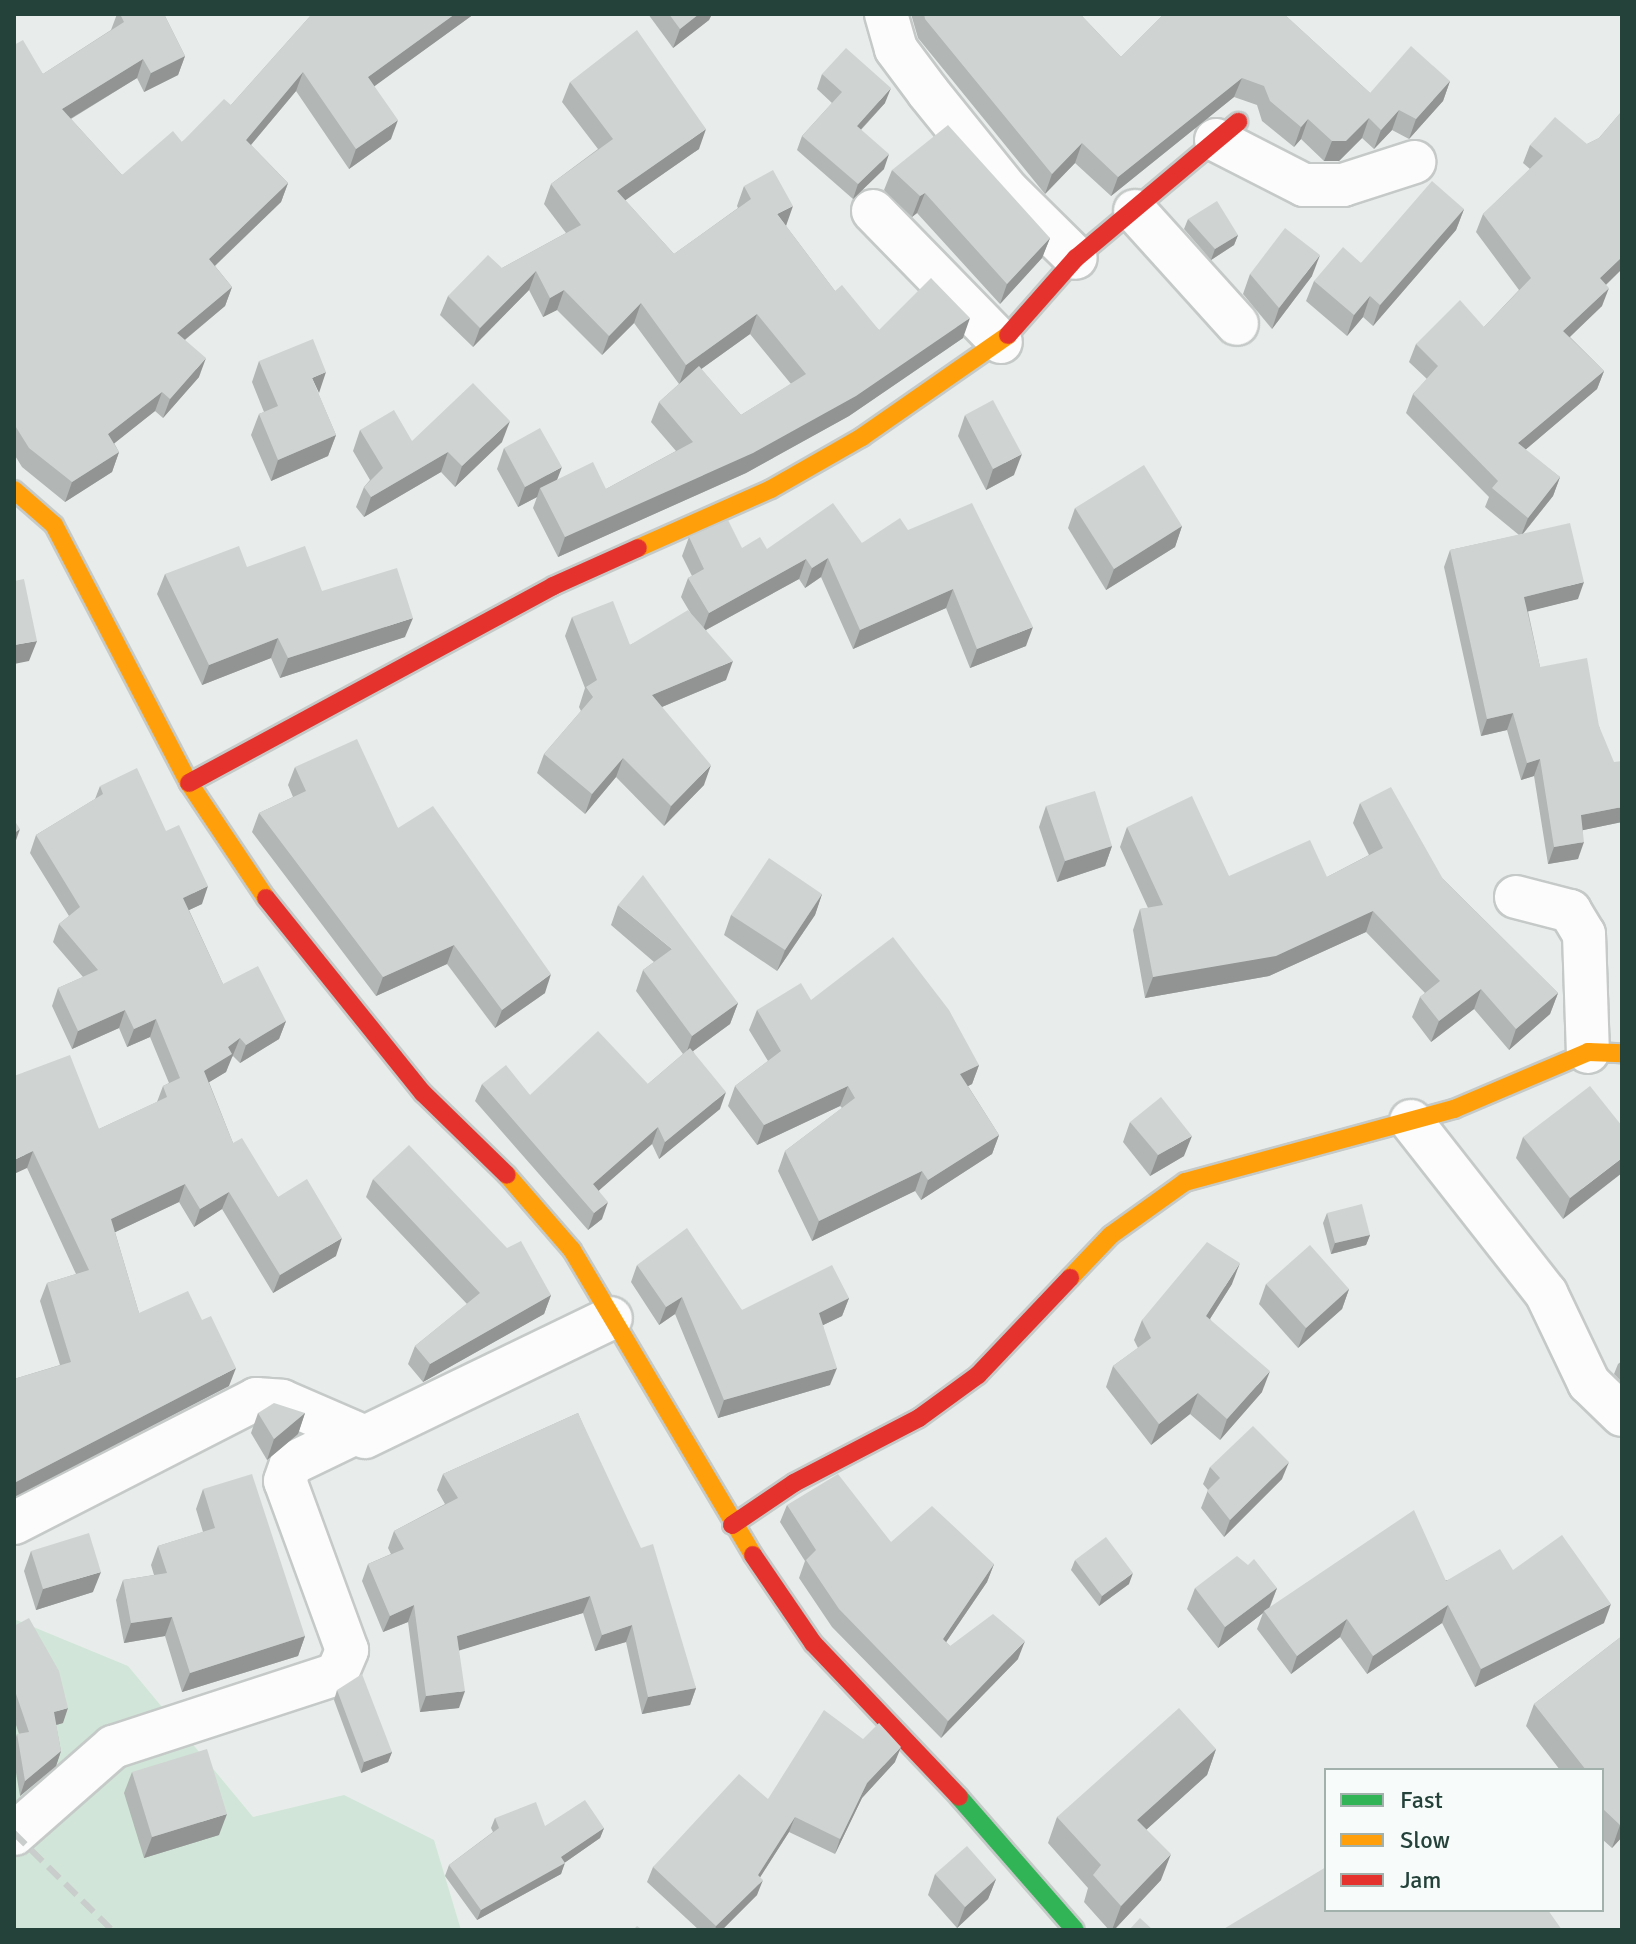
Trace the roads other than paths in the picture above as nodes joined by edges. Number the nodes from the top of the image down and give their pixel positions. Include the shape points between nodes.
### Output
1 (886, 14) edge
2 (1227, 131) joint
3 (1414, 162) dead end
4 (873, 211) dead end
5 (1135, 211) junction
6 (1076, 258) junction
7 (1237, 324) dead end
8 (1001, 342) junction
9 (16, 494) edge
10 (189, 783) junction
11 (1516, 897) dead end
12 (1605, 1052) edge
13 (1411, 1121) junction
14 (611, 1318) junction
15 (1622, 1415) edge
16 (353, 1434) junction
17 (14, 1523) edge
18 (732, 1525) junction
19 (14, 1834) edge
20 (1075, 1930) edge

1 - 6 street via 896,49 928,92 1008,191
2 - 3 street via 1304,185 1343,185
2 - 5 street
4 - 8 street
5 - 6 street
5 - 7 street
6 - 8 street
8 - 10 street via 771,489 628,547
9 - 10 street via 54,525 88,581 116,651
10 - 14 street via 352,1011 521,1188 572,1250
11 - 12 street via 1570,911 1584,934
12 - 13 street
13 - 15 street via 1546,1293 1589,1383
13 - 18 street via 1185,1182 1111,1235 978,1375 919,1418 794,1483
14 - 16 street via 381,1431
14 - 18 street
16 - 17 street via 282,1401 256,1399
16 - 19 street via 291,1464 285,1481 346,1664 323,1680 113,1747
18 - 20 street via 813,1643 905,1735

